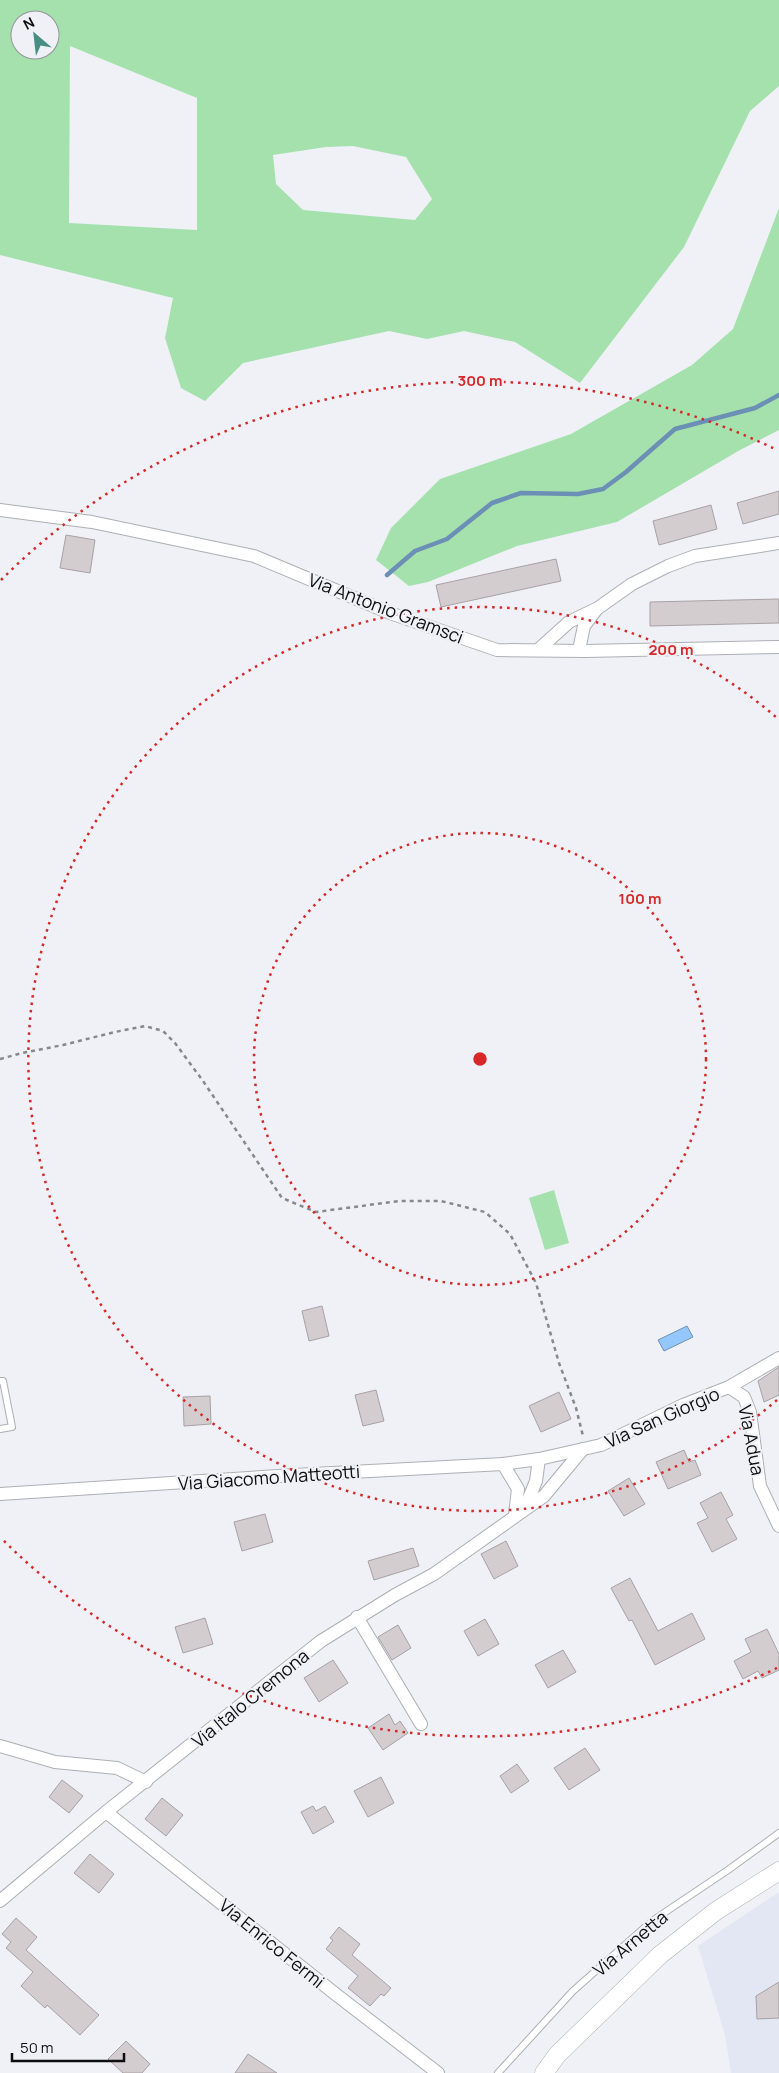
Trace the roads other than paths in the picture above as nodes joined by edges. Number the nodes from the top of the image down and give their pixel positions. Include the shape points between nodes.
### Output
1 (0, 510) edge
2 (779, 543) edge
3 (598, 608) junction
4 (779, 647) edge
5 (538, 650) junction
6 (579, 650) junction
7 (779, 1358) edge
8 (0, 1381) edge
9 (728, 1387) junction
10 (0, 1429) edge
11 (583, 1442) junction
12 (539, 1459) junction
13 (502, 1464) junction
14 (0, 1494) edge
15 (520, 1512) junction
16 (779, 1526) edge
17 (357, 1617) junction
18 (421, 1724) dead end
19 (0, 1746) edge
20 (146, 1782) junction
21 (106, 1812) junction
22 (779, 1833) edge
23 (779, 1871) edge
24 (0, 1901) edge
25 (438, 2073) edge
26 (498, 2073) edge
27 (544, 2073) edge

1 - 5 street, Via Antonio Gramsci via 92,522 254,556 390,613 497,650
2 - 3 street via 695,556 632,584
3 - 5 street via 570,622
3 - 6 street via 584,626
4 - 6 street, Via Antonio Gramsci
5 - 6 street, Via Antonio Gramsci
7 - 9 street, Via San Giorgio
8 - 10 lane via 3,1381 12,1427
9 - 11 street, Via San Giorgio via 601,1445
9 - 16 street, Via Adua via 744,1397 750,1412 760,1486
11 - 12 street, Via San Giorgio
11 - 15 street, Via Italo Cremona via 544,1496
12 - 13 street, Via Giacomo Matteotti
12 - 15 street via 536,1481
13 - 14 street, Via Giacomo Matteotti
13 - 15 street via 518,1488
15 - 17 street, Via Italo Cremona via 462,1556
17 - 18 street
17 - 20 street, Via Italo Cremona via 321,1641
19 - 20 street via 56,1762 117,1768
20 - 21 street, Via Italo Cremona
21 - 24 street, Via Italo Cremona
21 - 25 street, Via Enrico Fermi
22 - 26 lane, Via Arnetta via 652,1921 573,1991
23 - 27 main road via 716,1911 660,1955 557,2055

